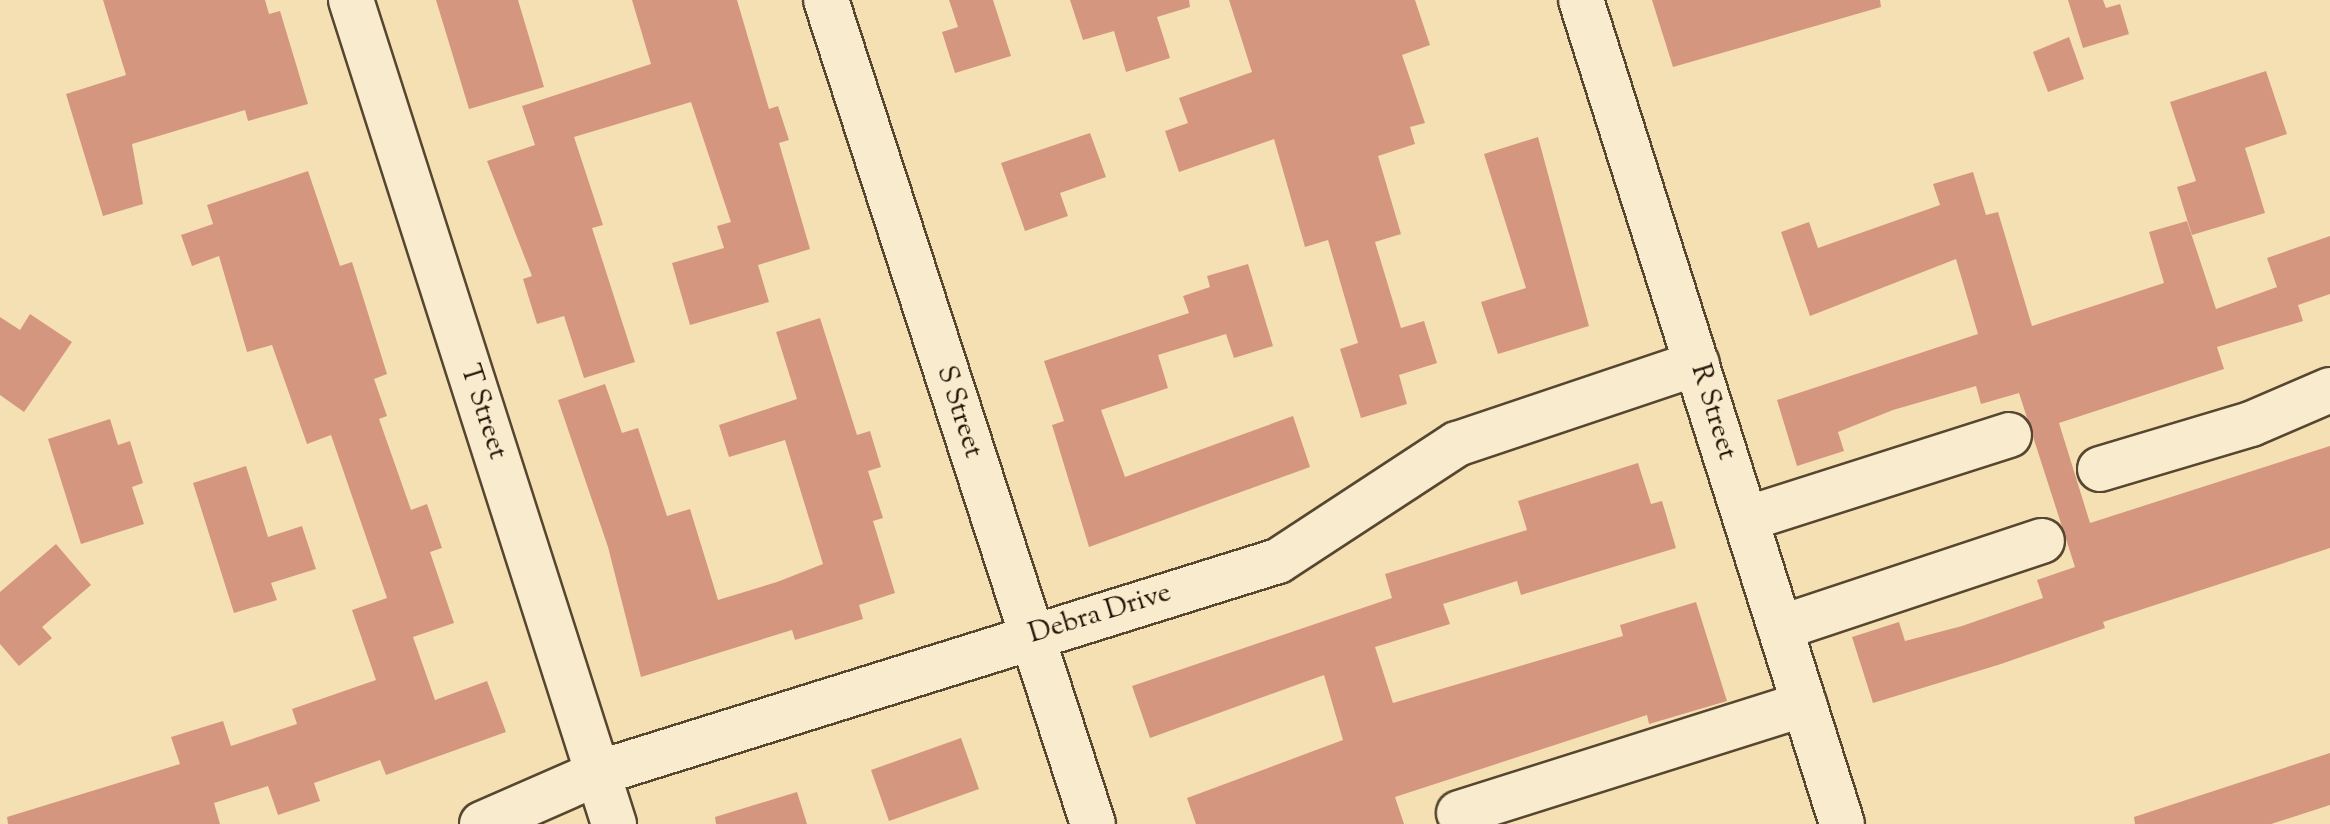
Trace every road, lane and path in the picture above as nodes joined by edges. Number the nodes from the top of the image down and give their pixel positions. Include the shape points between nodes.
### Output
1 (351, 0) edge
2 (826, 0) edge
3 (1581, 0) edge
4 (1697, 363) junction
5 (2330, 390) edge
6 (2009, 435) dead end
7 (2100, 469) dead end
8 (1746, 519) junction
9 (2042, 541) dead end
10 (1780, 628) junction
11 (1031, 634) junction
12 (1804, 704) junction
13 (598, 773) junction
14 (1459, 813) dead end
15 (482, 824) edge
16 (614, 824) edge
17 (1093, 824) edge
18 (1842, 824) edge

1 - 13 street, T Street
2 - 11 street, S Street
3 - 4 street, R Street
4 - 8 street, R Street
4 - 11 street, Debra Drive via 1457,444 1278,561
5 - 7 street via 2280,414
6 - 8 street
8 - 10 street, R Street
9 - 10 street
10 - 12 street, R Street
11 - 13 street, Debra Drive
11 - 17 street, S Street
12 - 14 street
12 - 18 street, R Street
13 - 15 street, Debra Drive
13 - 16 street, T Street

